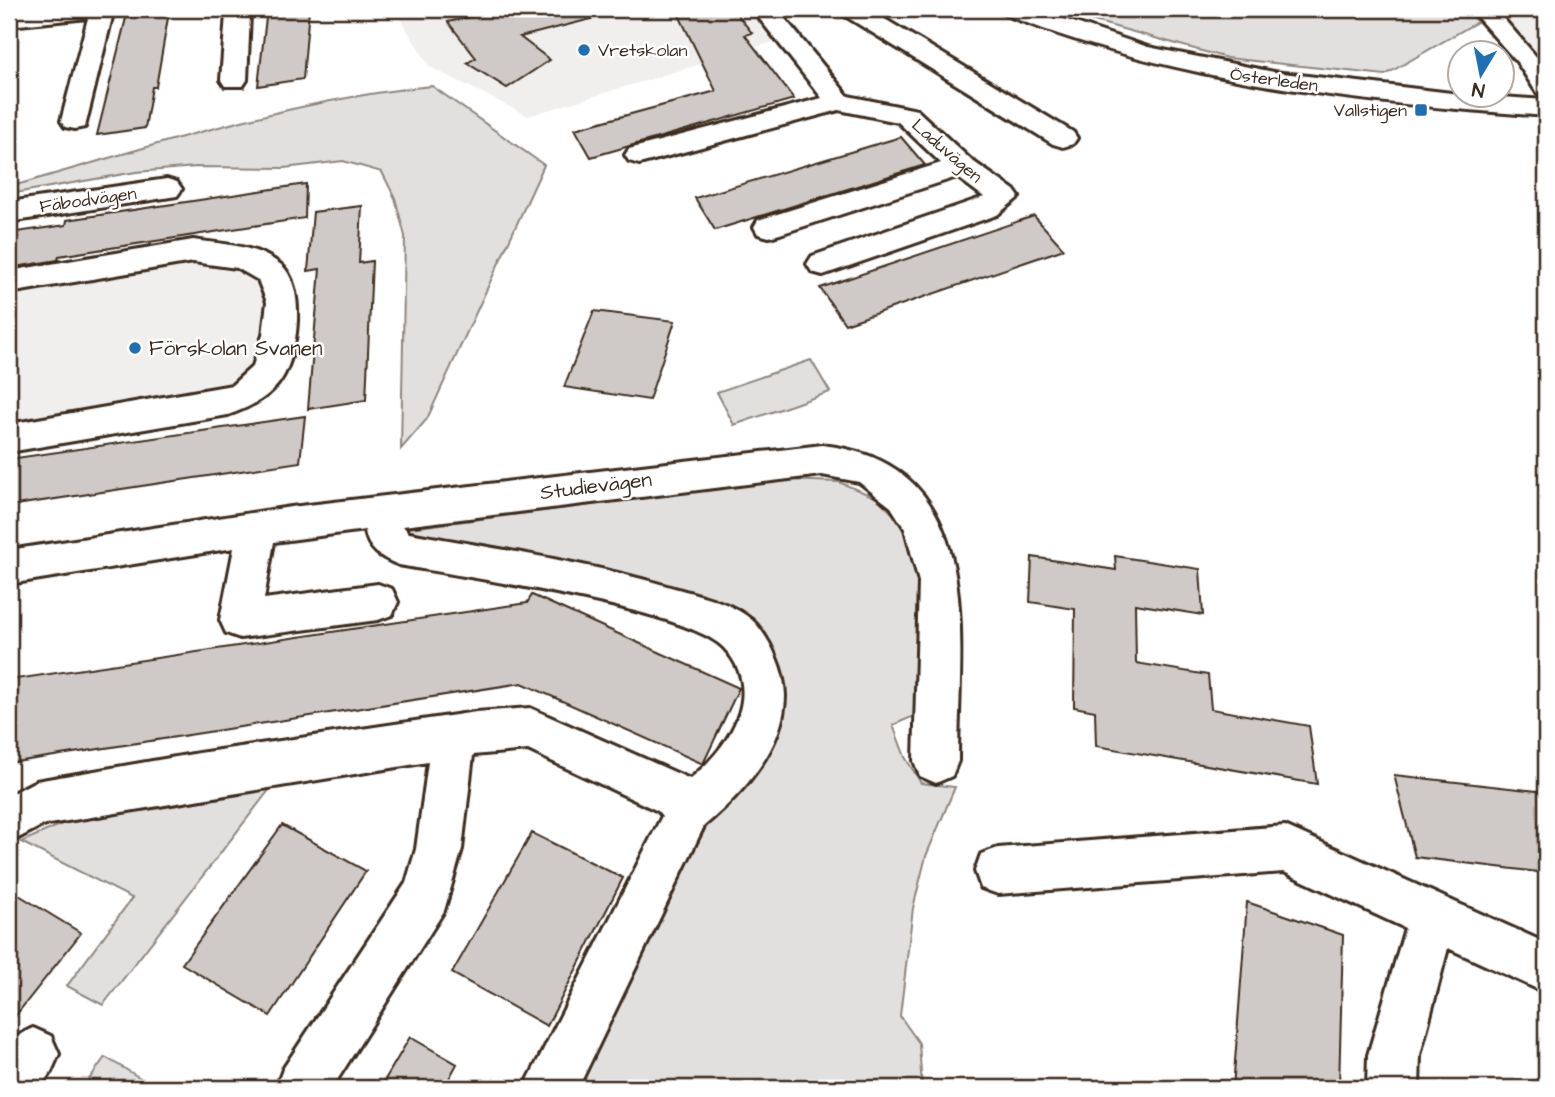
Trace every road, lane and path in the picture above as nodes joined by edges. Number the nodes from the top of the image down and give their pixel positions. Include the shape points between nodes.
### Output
1 (102, 9) edge
2 (234, 9) edge
3 (764, 9) edge
4 (851, 9) edge
5 (1012, 9) edge
6 (1482, 9) edge
7 (12, 16) edge
8 (234, 80) dead end
9 (1546, 87) edge
10 (839, 102) junction
11 (1546, 108) edge
12 (75, 121) dead end
13 (1063, 138) dead end
14 (639, 155) dead end
15 (961, 166) junction
16 (167, 189) dead end
17 (9, 212) edge
18 (769, 227) dead end
19 (823, 264) dead end
20 (9, 282) edge
21 (9, 438) edge
22 (382, 512) junction
23 (257, 528) junction
24 (9, 567) edge
25 (378, 602) dead end
26 (453, 737) junction
27 (936, 761) dead end
28 (687, 811) junction
29 (9, 820) edge
30 (998, 871) dead end
31 (1433, 915) junction
32 (1546, 968) edge
33 (302, 1088) edge
34 (550, 1088) edge
35 (1393, 1088) edge

1 - 7 street
1 - 12 street
2 - 8 street via 239,14
3 - 10 street
4 - 13 street
5 - 11 street, Österleden via 1127,51 1268,81
6 - 9 street via 1527,58
10 - 14 street
10 - 15 street, Laduvägen via 906,116
15 - 18 street
15 - 19 street, Laduvägen via 1004,198 988,208
16 - 17 street, Fäbodvägen
20 - 21 street via 193,251 244,258 271,272 283,302 268,373 244,394 228,401
22 - 23 street, Studievägen
22 - 27 street, Studievägen via 822,460 872,471 904,496 922,524 939,582
22 - 28 street via 385,537 399,548 618,589 708,616 738,634 764,676 763,720 723,781
23 - 24 street, Studievägen
23 - 25 street via 240,620
26 - 28 street via 530,729 674,795
26 - 29 street via 36,804
26 - 33 street via 439,849 426,894
28 - 34 street
30 - 31 street via 1286,849
31 - 32 street
31 - 35 street via 1394,1055

